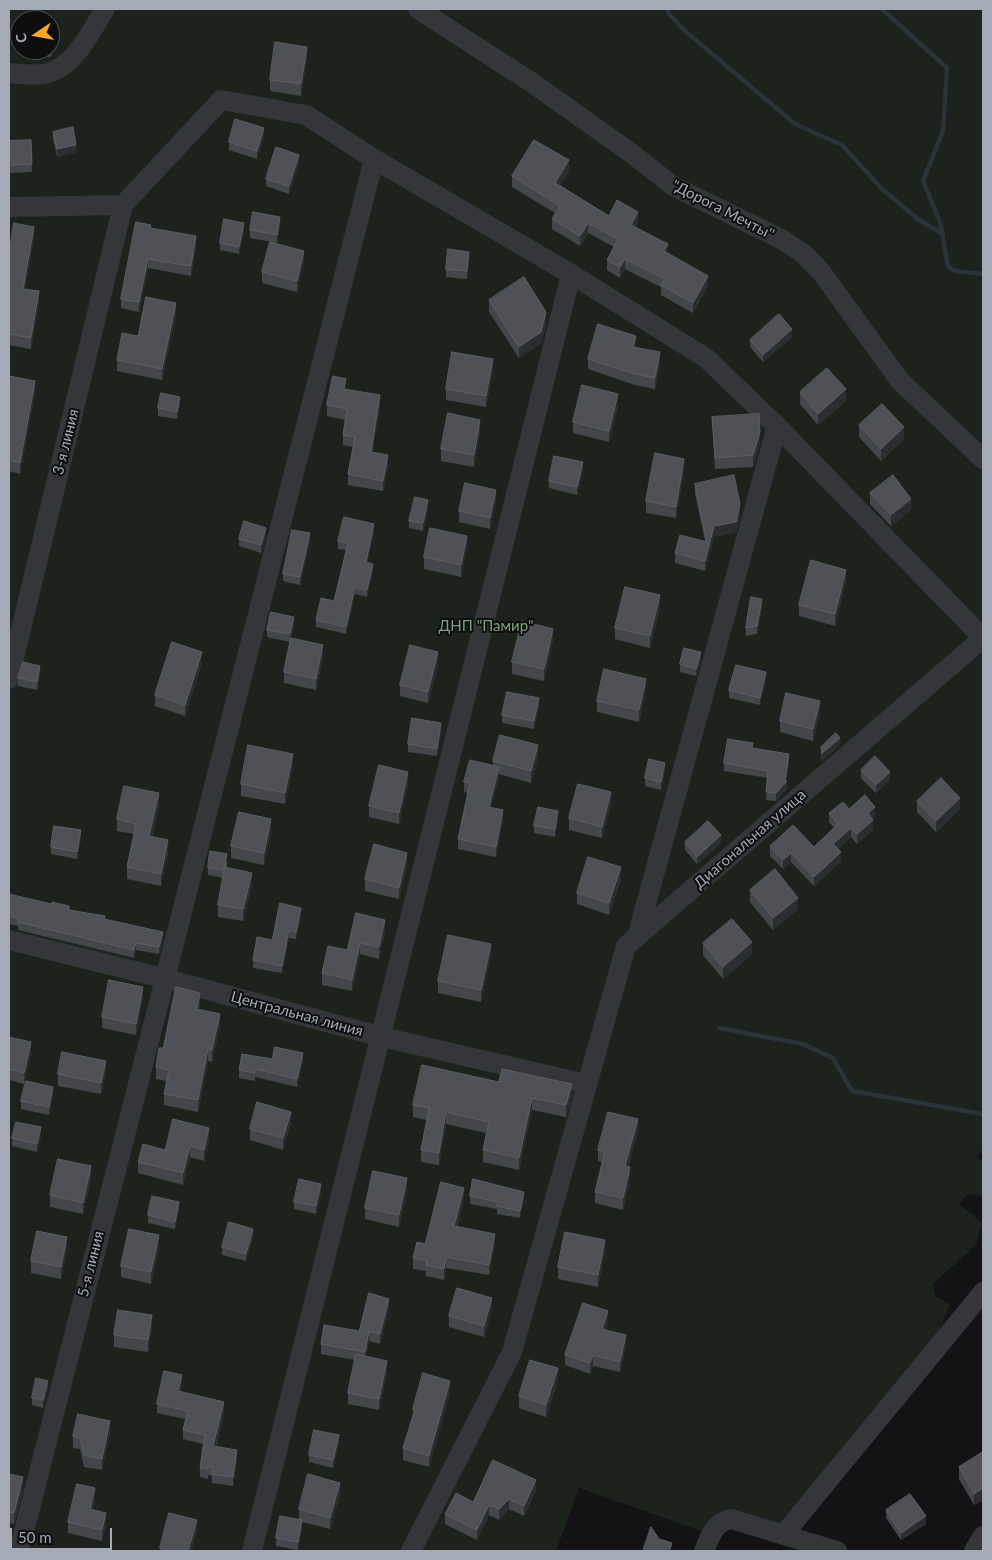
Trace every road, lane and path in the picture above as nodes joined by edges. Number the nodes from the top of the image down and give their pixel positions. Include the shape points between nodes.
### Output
1 (105, 9) edge
2 (418, 9) edge
3 (9, 73) edge
4 (374, 159) junction
5 (123, 205) junction
6 (9, 207) edge
7 (571, 274) junction
8 (777, 426) junction
9 (983, 459) edge
10 (983, 638) edge
11 (9, 679) edge
12 (637, 937) junction
13 (9, 940) edge
14 (163, 978) junction
15 (382, 1037) junction
16 (586, 1084) junction
17 (983, 1292) edge
18 (784, 1534) junction
19 (983, 1536) edge
20 (19, 1551) edge
21 (252, 1551) edge
22 (411, 1551) edge
23 (704, 1551) edge
24 (837, 1551) edge
25 (974, 1551) edge

1 - 3 street via 73,57 61,67 48,73
2 - 9 street, "Дорога Мечты'' via 531,82 673,186 783,240 804,254 822,273 900,381
4 - 5 street via 306,115 221,100
4 - 7 street
4 - 14 street, 5-я линия
5 - 6 street
5 - 11 street, 3-я линия
7 - 8 street via 706,358
7 - 15 street
8 - 10 street
8 - 12 street
10 - 12 street, Диагональная улица
12 - 16 street, Диагональная улица via 626,946
13 - 14 street, Центральная линия
14 - 15 street, Центральная линия
14 - 20 street, 5-я линия
15 - 16 street, Центральная линия
15 - 21 street
16 - 22 street, Диагональная улица via 512,1352
17 - 18 street
18 - 23 street via 731,1520 722,1521
18 - 24 street
19 - 25 street

